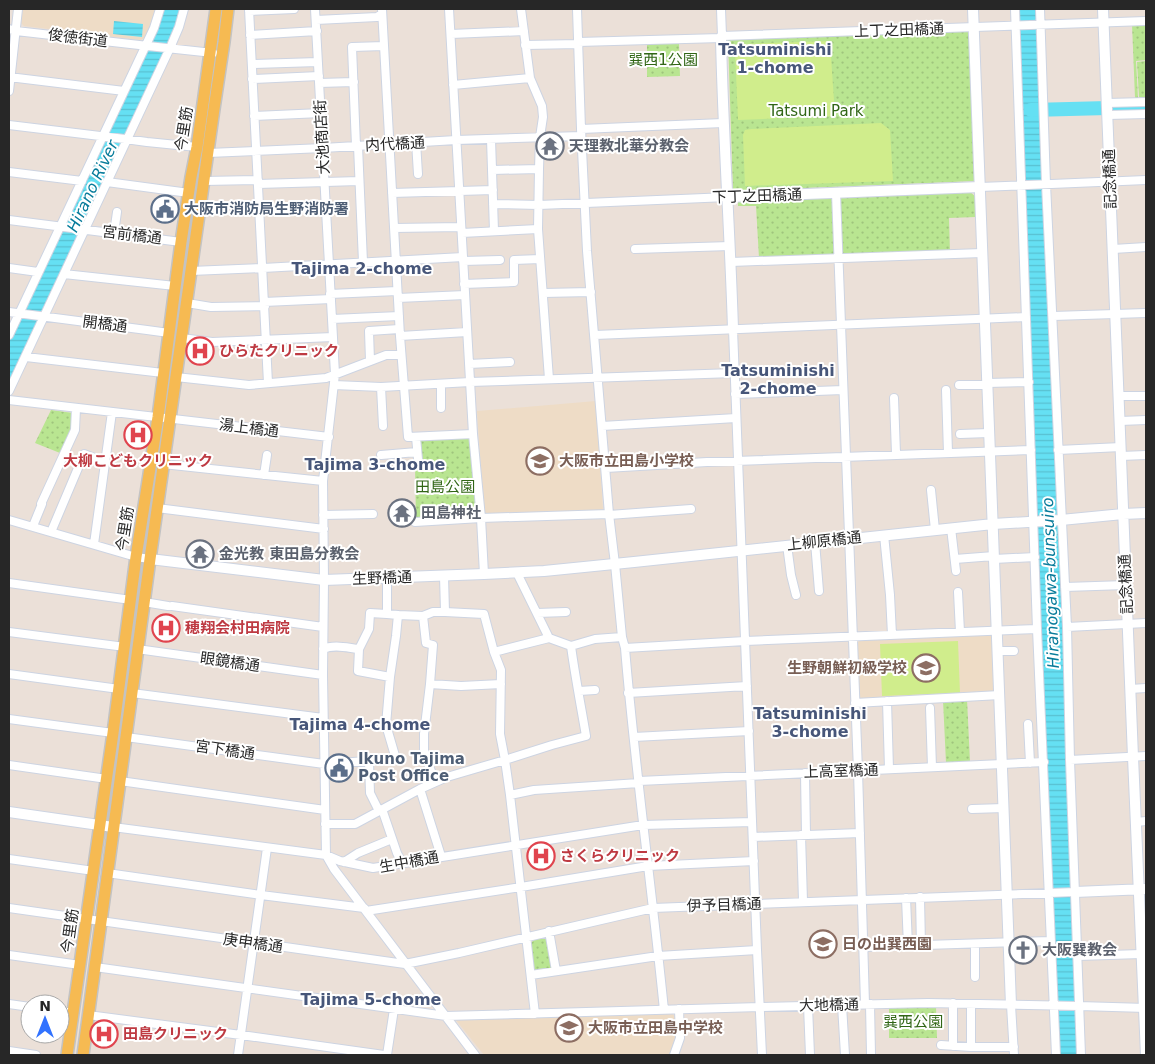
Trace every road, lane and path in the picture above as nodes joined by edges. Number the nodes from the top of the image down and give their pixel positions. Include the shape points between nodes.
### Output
1 (18, 9) edge
2 (160, 9) edge
3 (184, 9) edge
4 (216, 9) edge
5 (228, 9) edge
6 (294, 9) edge
7 (315, 9) edge
8 (349, 9) edge
9 (449, 9) edge
10 (521, 9) edge
11 (577, 9) edge
12 (722, 9) edge
13 (973, 9) edge
14 (1015, 9) edge
15 (1040, 9) edge
16 (1103, 9) edge
17 (249, 10) edge
18 (382, 11) edge
19 (350, 18) junction
20 (316, 20) junction
21 (1146, 21) edge
22 (1104, 23) junction
23 (1040, 25) junction
24 (1016, 26) junction
25 (974, 27) junction
26 (12, 30) edge
27 (524, 31) junction
28 (316, 32) junction
29 (451, 34) junction
30 (250, 35) junction
31 (721, 37) junction
32 (578, 43) junction
33 (525, 45) junction
34 (146, 46) junction
35 (384, 46) junction
36 (169, 48) junction
37 (211, 52) junction
38 (223, 53) junction
39 (318, 62) junction
40 (252, 64) junction
41 (10, 77) edge
42 (530, 78) junction
43 (252, 79) junction
44 (319, 80) junction
45 (354, 82) junction
46 (453, 85) junction
47 (9, 91) edge
48 (124, 91) junction
49 (1146, 102) edge
50 (1108, 109) junction
51 (321, 113) junction
52 (1146, 114) edge
53 (254, 116) junction
54 (723, 123) junction
55 (9, 124) edge
56 (581, 133) junction
57 (104, 136) junction
58 (540, 137) junction
59 (127, 139) junction
60 (491, 139) junction
61 (456, 140) junction
62 (416, 142) junction
63 (390, 144) junction
64 (357, 146) junction
65 (197, 147) junction
66 (323, 148) junction
67 (256, 151) junction
68 (208, 153) junction
69 (539, 169) junction
70 (492, 170) junction
71 (9, 172) edge
72 (418, 174) dead end
73 (1146, 180) edge
74 (82, 181) junction
75 (204, 181) junction
76 (359, 181) junction
77 (1110, 181) junction
78 (107, 182) junction
79 (258, 182) junction
80 (324, 182) junction
81 (1046, 184) junction
82 (1022, 185) junction
83 (980, 187) junction
84 (493, 190) junction
85 (459, 191) junction
86 (189, 193) junction
87 (392, 193) junction
88 (836, 193) junction
89 (728, 197) junction
90 (584, 203) junction
91 (493, 204) junction
92 (539, 204) junction
93 (116, 212) dead end
94 (9, 220) edge
95 (61, 227) junction
96 (394, 228) junction
97 (84, 229) junction
98 (538, 229) junction
99 (461, 230) junction
100 (494, 231) junction
101 (114, 232) junction
102 (182, 242) junction
103 (730, 246) junction
104 (1146, 247) edge
105 (635, 249) dead end
106 (1113, 249) junction
107 (982, 253) junction
108 (838, 258) junction
109 (463, 259) junction
110 (540, 259) junction
111 (500, 260) dead end
112 (396, 261) junction
113 (362, 262) junction
114 (731, 262) junction
115 (329, 264) junction
116 (9, 268) edge
117 (263, 268) junction
118 (191, 271) junction
119 (38, 272) junction
120 (64, 274) junction
121 (464, 284) junction
122 (175, 286) junction
123 (591, 292) junction
124 (543, 293) junction
125 (397, 295) junction
126 (465, 295) junction
127 (330, 296) junction
128 (187, 303) junction
129 (265, 304) junction
130 (9, 312) edge
131 (20, 313) junction
132 (1146, 313) edge
133 (1116, 314) junction
134 (43, 316) junction
135 (399, 316) junction
136 (1053, 316) junction
137 (984, 318) junction
138 (1026, 318) junction
139 (332, 319) junction
140 (840, 324) junction
141 (733, 329) junction
142 (400, 332) junction
143 (467, 332) junction
144 (169, 333) junction
145 (9, 335) edge
146 (595, 335) junction
147 (333, 337) junction
148 (182, 338) junction
149 (266, 340) junction
150 (401, 355) junction
151 (26, 357) junction
152 (370, 361) junction
153 (510, 362) dead end
154 (469, 364) junction
155 (164, 373) junction
156 (734, 373) junction
157 (335, 374) junction
158 (176, 377) junction
159 (598, 378) junction
160 (548, 379) junction
161 (470, 382) junction
162 (1028, 382) junction
163 (268, 383) junction
164 (441, 384) junction
165 (987, 384) junction
166 (334, 385) junction
167 (959, 385) dead end
168 (404, 386) junction
169 (381, 387) junction
170 (843, 390) junction
171 (946, 390) dead end
172 (9, 391) edge
173 (735, 394) junction
174 (1119, 396) junction
175 (1146, 396) edge
176 (894, 398) dead end
177 (9, 400) edge
178 (76, 408) junction
179 (442, 408) dead end
180 (112, 412) junction
181 (158, 417) junction
182 (170, 418) junction
183 (736, 418) junction
184 (1146, 420) edge
185 (1120, 421) junction
186 (384, 426) dead end
187 (602, 426) junction
188 (989, 433) junction
189 (472, 434) junction
190 (960, 434) dead end
191 (329, 437) junction
192 (416, 437) junction
193 (1031, 450) junction
194 (1058, 450) junction
195 (990, 452) junction
196 (1121, 452) junction
197 (948, 453) junction
198 (896, 454) junction
199 (267, 455) dead end
200 (381, 455) dead end
201 (1146, 455) edge
202 (846, 456) junction
203 (737, 460) junction
204 (105, 462) junction
205 (164, 464) junction
206 (606, 468) junction
207 (264, 474) junction
208 (323, 481) junction
209 (931, 490) dead end
210 (157, 508) junction
211 (692, 509) dead end
212 (1146, 513) edge
213 (373, 514) dead end
214 (609, 514) junction
215 (1123, 514) junction
216 (323, 515) junction
217 (481, 518) junction
218 (9, 520) edge
219 (1061, 520) junction
220 (415, 522) dead end
221 (1034, 522) junction
222 (993, 524) junction
223 (33, 526) junction
224 (951, 528) junction
225 (324, 529) junction
226 (935, 530) junction
227 (51, 532) junction
228 (884, 535) junction
229 (848, 539) junction
230 (814, 542) junction
231 (94, 544) junction
232 (787, 545) junction
233 (741, 550) junction
234 (136, 557) junction
235 (1035, 557) junction
236 (994, 558) junction
237 (150, 559) junction
238 (955, 559) junction
239 (615, 564) junction
240 (956, 571) dead end
241 (517, 573) junction
242 (484, 574) junction
243 (444, 576) junction
244 (388, 577) junction
245 (324, 580) junction
246 (9, 583) edge
247 (1126, 585) junction
248 (1065, 587) junction
249 (819, 591) dead end
250 (958, 592) dead end
251 (796, 595) dead end
252 (131, 600) junction
253 (144, 602) junction
254 (445, 612) junction
255 (566, 612) dead end
256 (537, 613) junction
257 (387, 614) junction
258 (398, 615) junction
259 (423, 616) junction
260 (1146, 623) edge
261 (1128, 624) junction
262 (323, 627) junction
263 (1066, 627) junction
264 (1038, 629) junction
265 (997, 630) junction
266 (9, 632) edge
267 (960, 632) junction
268 (892, 635) junction
269 (622, 637) junction
270 (853, 637) junction
271 (548, 638) junction
272 (745, 641) junction
273 (571, 646) junction
274 (125, 647) junction
275 (625, 648) junction
276 (138, 649) junction
277 (323, 649) junction
278 (359, 649) junction
279 (997, 651) junction
280 (1014, 651) dead end
281 (494, 652) junction
282 (9, 674) edge
283 (323, 675) junction
284 (390, 677) junction
285 (430, 684) junction
286 (501, 684) junction
287 (747, 686) junction
288 (1146, 688) edge
289 (119, 689) junction
290 (1130, 689) junction
291 (594, 690) dead end
292 (579, 691) junction
293 (132, 693) junction
294 (628, 693) junction
295 (1000, 695) junction
296 (887, 701) junction
297 (855, 703) junction
298 (930, 708) dead end
299 (323, 718) junction
300 (9, 720) edge
301 (1028, 724) dead end
302 (749, 731) junction
303 (114, 733) junction
304 (634, 736) junction
305 (126, 737) junction
306 (1146, 756) edge
307 (1133, 757) junction
308 (505, 760) junction
309 (1070, 760) junction
310 (369, 761) junction
311 (1044, 762) junction
312 (1030, 763) junction
313 (324, 764) junction
314 (1002, 764) junction
315 (9, 766) edge
316 (932, 767) junction
317 (889, 769) junction
318 (858, 771) junction
319 (805, 773) junction
320 (751, 775) junction
321 (107, 779) junction
322 (120, 781) junction
323 (436, 781) junction
324 (639, 782) junction
325 (420, 789) junction
326 (510, 795) junction
327 (1004, 808) junction
328 (972, 809) dead end
329 (325, 810) junction
330 (381, 810) junction
331 (9, 812) edge
332 (752, 822) junction
333 (1141, 822) edge
334 (326, 824) junction
335 (100, 825) junction
336 (643, 825) junction
337 (114, 827) junction
338 (860, 833) junction
339 (804, 835) junction
340 (753, 837) junction
341 (392, 839) junction
342 (515, 845) junction
343 (267, 848) junction
344 (326, 856) junction
345 (441, 856) junction
346 (9, 859) edge
347 (754, 861) junction
348 (344, 862) junction
349 (402, 863) junction
350 (648, 866) junction
351 (94, 871) junction
352 (107, 873) junction
353 (521, 888) junction
354 (1142, 889) edge
355 (1048, 892) junction
356 (1075, 892) junction
357 (1007, 893) junction
358 (261, 895) junction
359 (920, 897) junction
360 (906, 898) junction
361 (862, 899) junction
362 (803, 901) junction
363 (756, 903) junction
364 (9, 908) edge
365 (653, 908) junction
366 (365, 909) junction
367 (86, 919) junction
368 (101, 921) junction
369 (550, 931) junction
370 (526, 937) junction
371 (1050, 941) junction
372 (254, 943) junction
373 (1009, 943) junction
374 (975, 944) junction
375 (908, 946) junction
376 (921, 946) junction
377 (864, 947) junction
378 (757, 950) junction
379 (9, 955) edge
380 (1143, 955) edge
381 (658, 956) junction
382 (1078, 956) junction
383 (405, 964) junction
384 (80, 965) junction
385 (94, 967) junction
386 (556, 971) junction
387 (531, 975) junction
388 (975, 977) dead end
389 (247, 989) junction
390 (953, 1003) junction
391 (867, 1004) junction
392 (971, 1004) junction
393 (842, 1005) junction
394 (1011, 1005) junction
395 (760, 1006) junction
396 (808, 1006) junction
397 (1054, 1006) junction
398 (1080, 1006) junction
399 (1145, 1008) edge
400 (394, 1009) junction
401 (679, 1009) junction
402 (664, 1010) junction
403 (70, 1012) edge
404 (74, 1013) junction
405 (535, 1014) junction
406 (88, 1015) junction
407 (446, 1016) junction
408 (241, 1035) junction
409 (941, 1046) dead end
410 (953, 1046) junction
411 (971, 1047) junction
412 (9, 1051) edge
413 (1014, 1051) edge
414 (871, 1054) dead end
415 (36, 1055) edge
416 (67, 1055) edge
417 (83, 1055) edge
418 (238, 1055) edge
419 (386, 1055) edge
420 (475, 1055) edge
421 (674, 1055) edge
422 (762, 1055) edge
423 (810, 1055) edge
424 (845, 1055) edge
425 (1056, 1055) edge
426 (1082, 1055) edge
427 (1146, 1055) edge

1 - 26 street
2 - 34 street
3 - 36 street
4 - 37 main road, 今里筋
5 - 38 main road, 今里筋
6 - 17 street
7 - 20 street, 大池商店街
8 - 19 street
9 - 29 street
10 - 27 street
11 - 32 street
12 - 31 street
13 - 25 street
14 - 24 street
15 - 23 street
16 - 22 street, 記念橋通
17 - 30 street
18 - 19 street via 376,17
18 - 35 street
19 - 20 street
20 - 28 street, 大池商店街
21 - 22 street
22 - 23 street
22 - 50 street, 記念橋通
23 - 24 street, 上丁之田橋通
23 - 81 street
24 - 25 street, 上丁之田橋通
24 - 82 street
25 - 31 street, 上丁之田橋通
25 - 83 street
26 - 34 street, 俊徳街道
26 - 41 street
27 - 29 street
27 - 33 street
28 - 30 street
28 - 39 street, 大池商店街
29 - 46 street
30 - 40 street
31 - 32 street, 上丁之田橋通
31 - 54 street
32 - 33 street, 上丁之田橋通
32 - 56 street
33 - 42 street
34 - 36 street, 俊徳街道
34 - 48 street
35 - 45 street via 352,47
35 - 63 street
36 - 37 street, 俊徳街道
36 - 59 street
37 - 38 street, 俊徳街道
37 - 65 main road, 今里筋
38 - 68 main road, 今里筋
39 - 40 street
39 - 44 street, 大池商店街
40 - 43 street
41 - 47 street
41 - 48 street
42 - 46 street
42 - 58 street via 542,106
43 - 44 street
43 - 53 street
44 - 45 street
44 - 51 street, 大池商店街
45 - 64 street
46 - 61 street
48 - 57 street
49 - 50 street
50 - 52 street
50 - 77 street, 記念橋通
51 - 53 street
51 - 66 street, 大池商店街
53 - 67 street
54 - 56 street, 内代橋通
54 - 89 street
55 - 57 street
56 - 58 street, 内代橋通
56 - 90 street
57 - 59 street
57 - 74 street
58 - 60 street, 内代橋通
58 - 69 street
59 - 65 street
59 - 78 street
60 - 61 street, 内代橋通
60 - 70 street
61 - 62 street, 内代橋通
61 - 85 street
62 - 63 street, 内代橋通
62 - 72 street
63 - 64 street, 内代橋通
63 - 87 street
64 - 66 street, 内代橋通
64 - 76 street
65 - 86 main road, 今里筋
66 - 67 street, 内代橋通
66 - 80 street, 大池商店街
67 - 68 street, 内代橋通
67 - 79 street
68 - 75 main road, 今里筋
69 - 70 street
69 - 92 street
70 - 84 street
71 - 74 street
73 - 77 street
74 - 95 street
75 - 79 street
75 - 118 main road, 今里筋
76 - 80 street
76 - 113 street
77 - 81 street
77 - 106 street, 記念橋通
78 - 86 street
78 - 97 street
79 - 80 street
79 - 117 street
80 - 115 street, 大池商店街
81 - 82 street, 下丁之田橋通
81 - 136 street
82 - 83 street, 下丁之田橋通
82 - 138 street
83 - 88 street, 下丁之田橋通
83 - 107 street
84 - 85 street
84 - 91 street
85 - 87 street
85 - 99 street
86 - 102 main road, 今里筋
87 - 96 street
88 - 89 street, 下丁之田橋通
88 - 108 street
89 - 90 street, 下丁之田橋通
89 - 103 street
90 - 92 street, 下丁之田橋通
90 - 123 street
91 - 92 street, 下丁之田橋通
91 - 100 street
92 - 98 street
93 - 101 street
94 - 95 street
95 - 97 street, 宮前橋通
95 - 119 street
96 - 99 street
96 - 112 street
97 - 101 street, 宮前橋通
97 - 120 street
98 - 100 street
98 - 110 street
99 - 100 street
99 - 109 street
101 - 102 street, 宮前橋通
102 - 122 main road, 今里筋
103 - 105 street
103 - 114 street
104 - 106 street
106 - 133 street, 記念橋通
107 - 108 street
107 - 137 street
108 - 114 street
108 - 140 street
109 - 111 street
109 - 112 street
109 - 121 street
110 - 121 street via 514,260 514,282
110 - 124 street
112 - 113 street
112 - 125 street
113 - 115 street
114 - 141 street
115 - 117 street
115 - 127 street, 大池商店街
116 - 119 street
117 - 118 street
117 - 129 street
118 - 128 main road, 今里筋
119 - 131 street
120 - 122 street
120 - 134 street
121 - 126 street
122 - 144 main road, 今里筋
123 - 124 street
123 - 146 street
124 - 160 street
125 - 126 street
125 - 127 street
125 - 135 street
126 - 143 street
127 - 129 street
127 - 139 street, 大池商店街
128 - 129 street via 210,308
128 - 148 main road, 今里筋
129 - 149 street
130 - 131 street
131 - 134 street, 開橋通
131 - 145 street
132 - 133 street
133 - 136 street
133 - 174 street, 記念橋通
134 - 144 street, 開橋通
134 - 151 street
135 - 139 street
135 - 142 street
136 - 194 street
137 - 138 street
137 - 140 street
137 - 165 street
138 - 162 street
139 - 147 street, 大池商店街
140 - 141 street
140 - 170 street
141 - 146 street
141 - 156 street
142 - 143 street
142 - 150 street
142 - 152 street via 369,331
143 - 154 street
144 - 155 main road, 今里筋
146 - 159 street
147 - 149 street
147 - 157 street, 大池商店街
148 - 149 street via 212,342
148 - 158 main road, 今里筋
149 - 163 street
150 - 152 street
150 - 168 street
151 - 155 street
151 - 172 street
152 - 157 street
153 - 154 street
154 - 161 street
155 - 181 main road, 今里筋
156 - 159 street
156 - 173 street
157 - 163 street via 326,378
157 - 166 street, 大池商店街
158 - 163 street via 249,385
158 - 182 main road, 今里筋
159 - 160 street
159 - 187 street
160 - 161 street
161 - 164 street
161 - 189 street
162 - 165 street
162 - 193 street
164 - 168 street
164 - 179 street
165 - 167 street
165 - 188 street
166 - 169 street
166 - 191 street, 大池商店街
168 - 169 street
168 - 192 street via 408,437
169 - 186 street
170 - 173 street
170 - 202 street
171 - 197 street
173 - 183 street
174 - 175 street
174 - 185 street, 記念橋通
176 - 198 street
177 - 178 street, 湯上橋通
178 - 180 street, 湯上橋通
178 - 223 street via 75,430
180 - 181 street, 湯上橋通
180 - 204 street
181 - 182 street, 湯上橋通
181 - 234 main road, 今里筋
182 - 191 street, 湯上橋通
182 - 205 main road, 今里筋
183 - 187 street
183 - 203 street
184 - 185 street
185 - 196 street, 記念橋通
187 - 206 street
188 - 190 street
188 - 195 street
189 - 192 street
189 - 217 street
191 - 208 street, 大池商店街
192 - 200 street via 417,455
193 - 195 street
193 - 221 street
194 - 196 street
194 - 219 street
195 - 197 street
195 - 222 street
196 - 201 street
196 - 215 street, 記念橋通
197 - 198 street
198 - 202 street
199 - 207 street
202 - 203 street
202 - 229 street
203 - 206 street
203 - 233 street
204 - 227 street via 84,454
204 - 231 street
205 - 207 street
205 - 210 main road, 今里筋
206 - 214 street
207 - 208 street
208 - 216 street, 大池商店街
209 - 226 street
210 - 225 street
210 - 237 main road, 今里筋
211 - 214 street
212 - 215 street
213 - 216 street
214 - 217 street
214 - 239 street
215 - 219 street
215 - 247 street, 記念橋通
216 - 225 street, 大池商店街
217 - 220 street
217 - 242 street
218 - 223 street
219 - 221 street, 上柳原橋通
219 - 248 street
221 - 222 street, 上柳原橋通
221 - 235 street
222 - 224 street, 上柳原橋通
222 - 236 street
223 - 227 street
224 - 226 street, 上柳原橋通
224 - 238 street
225 - 245 street, 大池商店街
226 - 228 street, 上柳原橋通
227 - 231 street
228 - 229 street, 上柳原橋通
228 - 268 street
229 - 230 street, 上柳原橋通
229 - 270 street
230 - 232 street, 上柳原橋通
230 - 249 street
231 - 234 street
232 - 233 street, 上柳原橋通
232 - 251 street
233 - 239 street, 上柳原橋通
233 - 272 street
234 - 237 street
234 - 252 main road, 今里筋
235 - 236 street
235 - 264 street
236 - 238 street
236 - 265 street
237 - 245 street, 生野橋通
237 - 253 main road, 今里筋
238 - 240 street
239 - 241 street, 生野橋通
239 - 269 street
241 - 242 street, 生野橋通
241 - 256 street
242 - 243 street, 生野橋通
243 - 244 street, 生野橋通
243 - 254 street
244 - 245 street, 生野橋通
244 - 257 street
245 - 262 street, 大池商店街
246 - 252 street
247 - 248 street
247 - 261 street, 記念橋通
248 - 263 street
250 - 267 street
252 - 274 main road, 今里筋
253 - 262 street
253 - 276 main road, 今里筋
254 - 259 street
254 - 281 street via 484,614
255 - 256 street
256 - 271 street
257 - 258 street
257 - 278 street via 370,613 369,629
258 - 259 street
258 - 284 street
259 - 285 street via 426,643 433,645
260 - 261 street
261 - 263 street
261 - 290 street, 記念橋通
262 - 277 street, 大池商店街
263 - 309 street
264 - 265 street
264 - 311 street
265 - 267 street
265 - 279 street
266 - 274 street
267 - 268 street
268 - 270 street
269 - 273 street
269 - 275 street
270 - 272 street
270 - 297 street
271 - 273 street
271 - 281 street
272 - 275 street
272 - 287 street
273 - 292 street
274 - 289 main road, 今里筋
275 - 294 street
276 - 283 street, 眼鏡橋通
276 - 293 main road, 今里筋
277 - 278 street
277 - 283 street, 大池商店街
278 - 284 street via 358,672
279 - 280 street
279 - 295 street
281 - 286 street via 501,670
282 - 289 street
283 - 299 street, 大池商店街
284 - 310 street, 宮下橋通 via 386,725 396,758
285 - 286 street
285 - 323 street via 424,754
286 - 308 street via 500,734
287 - 294 street
287 - 302 street
288 - 290 street
289 - 303 main road, 今里筋
290 - 307 street, 記念橋通
291 - 292 street
292 - 308 street via 586,736
293 - 299 street
293 - 305 main road, 今里筋
294 - 304 street
295 - 296 street
295 - 314 street
296 - 297 street
296 - 317 street
297 - 318 street
298 - 316 street
299 - 313 street, 大池商店街
300 - 303 street
301 - 312 street
302 - 304 street
302 - 320 street
303 - 321 main road, 今里筋
304 - 324 street
305 - 313 street, 宮下橋通
305 - 322 main road, 今里筋
306 - 307 street
307 - 309 street
307 - 333 street, 記念橋通
308 - 323 street
308 - 326 street
309 - 356 street
310 - 313 street, 宮下橋通
310 - 330 street via 370,793
311 - 312 street, 上高室橋通
311 - 355 street
312 - 314 street, 上高室橋通
313 - 329 street, 大池商店街
314 - 316 street, 上高室橋通
314 - 327 street
315 - 321 street
316 - 317 street, 上高室橋通
317 - 318 street, 上高室橋通
318 - 319 street, 上高室橋通
318 - 338 street
319 - 320 street, 上高室橋通
319 - 339 street
320 - 324 street, 上高室橋通
320 - 332 street
321 - 335 main road, 今里筋
322 - 329 street
322 - 337 main road, 今里筋
323 - 325 street
324 - 326 street, 上高室橋通 via 534,790
324 - 336 street
325 - 330 street
325 - 345 street
326 - 342 street
327 - 328 street
327 - 357 street
329 - 334 street, 大池商店街
330 - 334 street via 354,824
330 - 341 street
331 - 335 street, 生中橋通
332 - 336 street, 生中橋通
332 - 340 street
333 - 354 street, 記念橋通
334 - 344 street, 大池商店街
335 - 337 street, 生中橋通
335 - 351 main road, 今里筋
336 - 342 street, 生中橋通
336 - 350 street
337 - 343 street, 生中橋通
337 - 352 main road, 今里筋
338 - 339 street
338 - 361 street
339 - 340 street
339 - 362 street
340 - 347 street
341 - 348 street via 358,852
341 - 349 street
342 - 345 street, 生中橋通
342 - 353 street
343 - 344 street, 生中橋通
343 - 358 street
344 - 348 street, 生中橋通
344 - 366 street
345 - 349 street, 生中橋通
346 - 351 street
347 - 350 street
347 - 363 street
348 - 349 street, 生中橋通 via 373,868
350 - 353 street
350 - 365 street
351 - 367 main road, 今里筋
352 - 358 street
352 - 368 main road, 今里筋
353 - 366 street
353 - 370 street
354 - 356 street
354 - 380 street, 記念橋通
355 - 356 street, 伊予目橋通
355 - 357 street, 伊予目橋通
355 - 371 street
356 - 382 street
357 - 359 street, 伊予目橋通
357 - 373 street
358 - 366 street
358 - 372 street
359 - 360 street, 伊予目橋通
359 - 376 street
360 - 361 street, 伊予目橋通
360 - 375 street
361 - 362 street, 伊予目橋通
361 - 377 street
362 - 363 street, 伊予目橋通
363 - 365 street, 伊予目橋通
363 - 378 street
364 - 367 street
365 - 369 street, 伊予目橋通
365 - 381 street
366 - 383 street
367 - 368 street, 庚申橋通
367 - 384 main road, 今里筋
368 - 372 street, 庚申橋通
368 - 385 main road, 今里筋
369 - 370 street, 伊予目橋通
369 - 386 street
370 - 383 street, 伊予目橋通
370 - 387 street
371 - 373 street
371 - 397 street
372 - 383 street, 庚申橋通
372 - 389 street
373 - 374 street
373 - 394 street
374 - 376 street
374 - 388 street
375 - 376 street
375 - 377 street
377 - 391 street
378 - 381 street
378 - 395 street
379 - 384 street
380 - 382 street
380 - 399 street, 記念橋通
381 - 386 street
381 - 402 street
382 - 398 street
383 - 407 street
384 - 404 main road, 今里筋
385 - 389 street, 大地橋通
385 - 406 main road, 今里筋
386 - 387 street
387 - 405 street
389 - 400 street, 大地橋通
389 - 408 street
390 - 391 street, 大地橋通
390 - 392 street, 大地橋通
390 - 410 street
391 - 393 street, 大地橋通
391 - 414 street
392 - 394 street, 大地橋通
392 - 411 street
393 - 396 street, 大地橋通
393 - 424 street
394 - 397 street, 大地橋通
394 - 413 street
395 - 396 street, 大地橋通
395 - 401 street, 大地橋通
395 - 422 street
396 - 423 street
397 - 398 street, 大地橋通
397 - 425 street
398 - 399 street
398 - 426 street
399 - 427 street, 記念橋通
400 - 407 street, 大地橋通
400 - 419 street
401 - 402 street, 大地橋通
401 - 421 street via 680,1038
402 - 405 street, 大地橋通
403 - 404 street
404 - 416 main road, 今里筋
405 - 407 street, 大地橋通
406 - 408 street
406 - 417 main road, 今里筋
407 - 420 street
408 - 418 street
408 - 419 street
409 - 410 street
410 - 411 street
411 - 413 street
412 - 415 street

